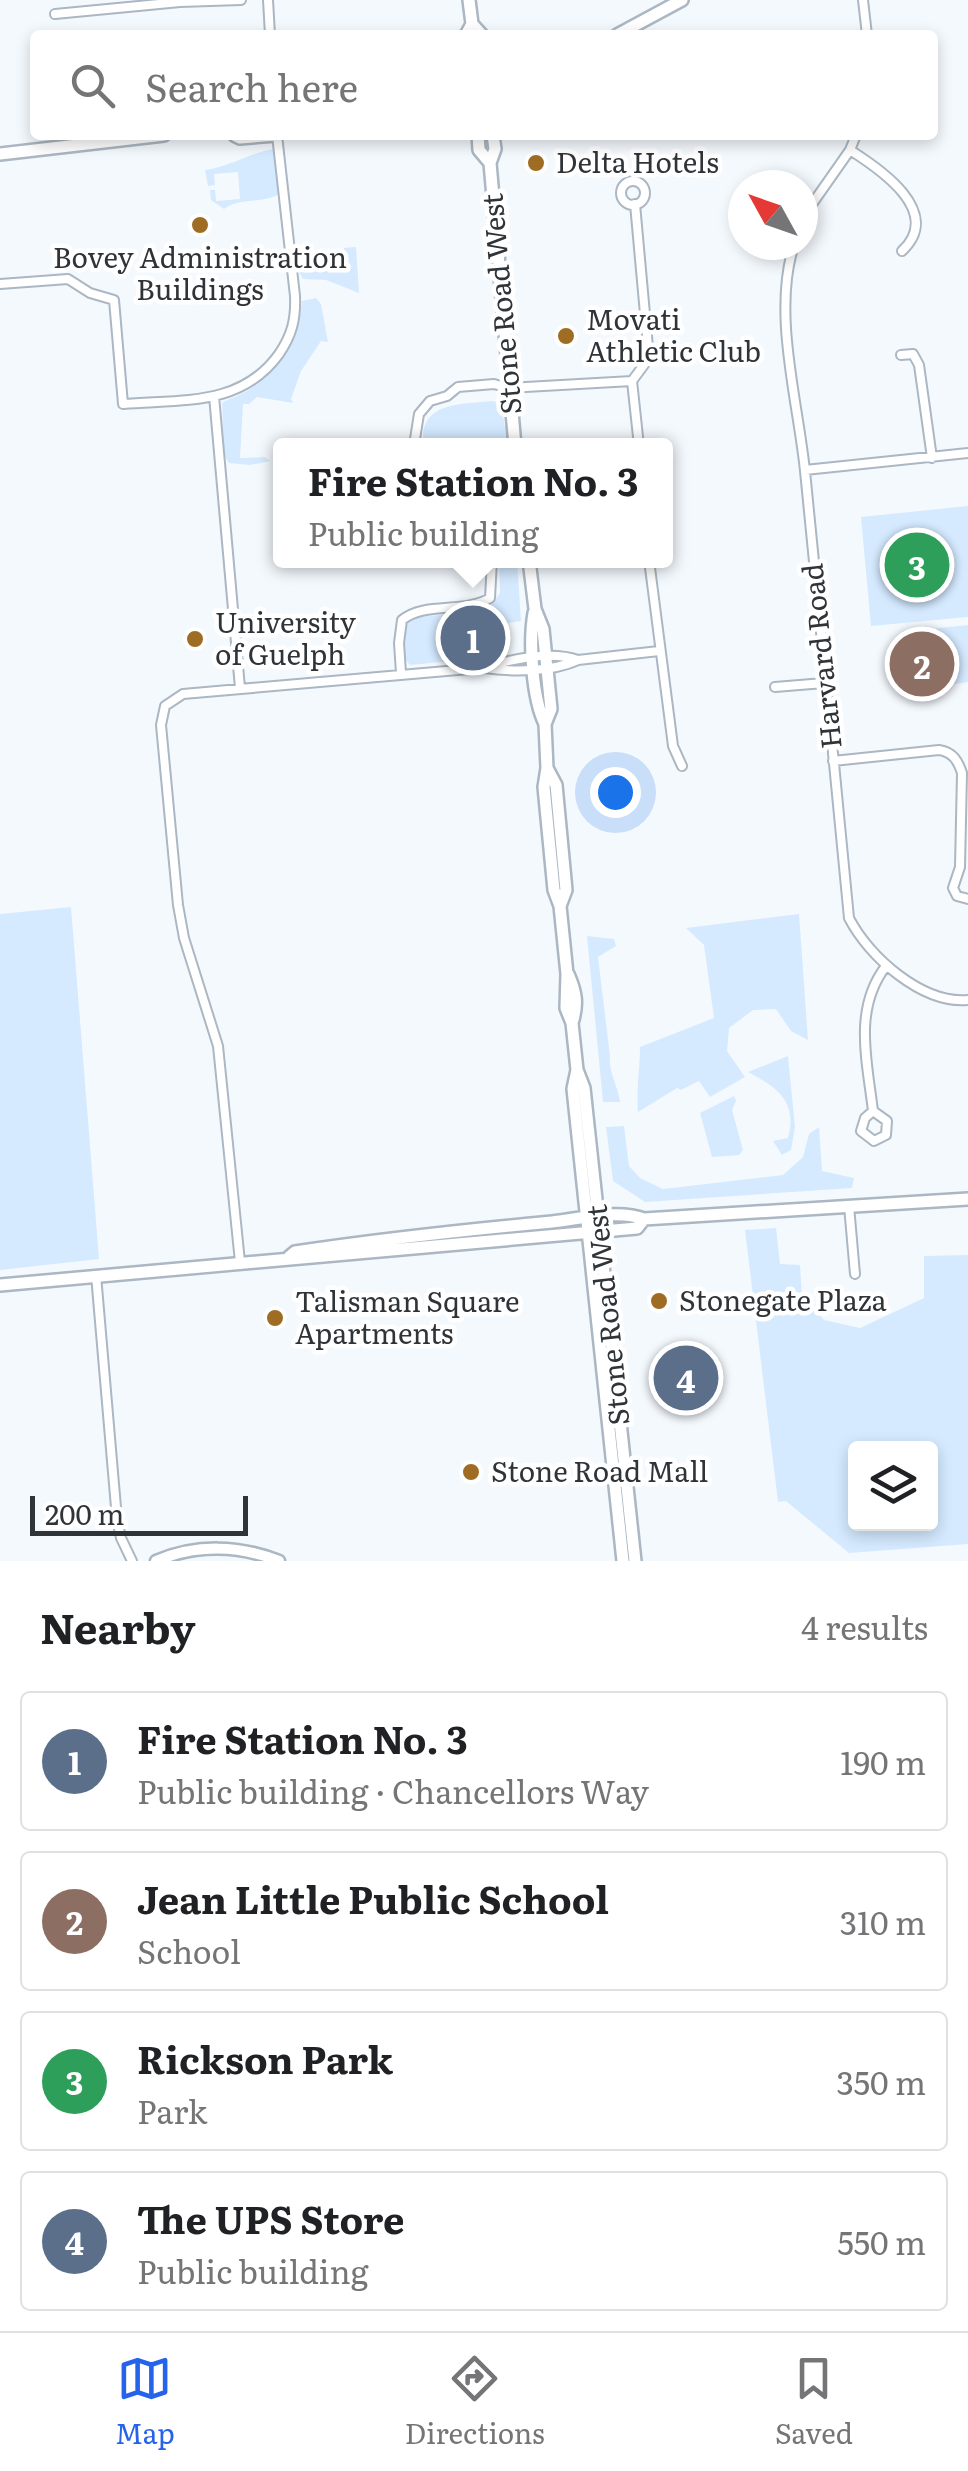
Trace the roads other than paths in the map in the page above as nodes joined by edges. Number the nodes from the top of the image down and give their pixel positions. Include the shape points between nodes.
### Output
1 (240, 0) edge
2 (268, 0) edge
3 (469, 0) edge
4 (682, 0) edge
5 (863, 0) edge
6 (55, 14) dead end
7 (270, 30) edge
8 (469, 30) edge
9 (626, 30) edge
10 (866, 30) edge
11 (121, 140) edge
12 (277, 140) edge
13 (479, 140) edge
14 (494, 140) edge
15 (854, 140) edge
16 (850, 150) junction
17 (0, 154) edge
18 (490, 163) junction
19 (818, 196) edge
20 (635, 204) dead end
21 (902, 250) dead end
22 (789, 260) edge
23 (0, 284) edge
24 (901, 355) dead end
25 (632, 381) junction
26 (508, 388) junction
27 (214, 396) junction
28 (414, 438) edge
29 (514, 438) edge
30 (638, 438) edge
31 (968, 453) edge
32 (932, 458) junction
33 (805, 470) junction
34 (492, 568) edge
35 (530, 568) edge
36 (650, 568) edge
37 (658, 651) junction
38 (540, 663) junction
39 (401, 673) junction
40 (824, 683) junction
41 (775, 686) dead end
42 (240, 688) junction
43 (833, 761) junction
44 (682, 766) dead end
45 (964, 869) edge
46 (968, 899) edge
47 (886, 966) junction
48 (968, 1000) edge
49 (873, 1111) dead end
50 (968, 1199) edge
51 (849, 1206) junction
52 (592, 1225) junction
53 (240, 1262) junction
54 (855, 1274) dead end
55 (96, 1276) junction
56 (0, 1285) edge
57 (598, 1347) junction
58 (612, 1360) junction
59 (132, 1561) edge
60 (156, 1561) edge
61 (279, 1561) edge
62 (623, 1561) edge
63 (636, 1561) edge

1 - 6 street
2 - 7 street
3 - 8 main road
4 - 9 main road
5 - 10 street
11 - 17 main road
12 - 27 street via 293,330 256,379
13 - 18 main road, Stone Road West
14 - 18 main road, Stone Road West
15 - 16 street
16 - 19 street
16 - 21 street via 891,179 912,206 912,241
18 - 26 main road, Stone Road West
20 - 25 street via 648,358
22 - 33 street, Harvard Road via 784,303
23 - 27 street via 69,280 114,300 124,404
24 - 32 street via 913,354 919,365
25 - 26 street
25 - 30 street
26 - 28 street via 458,387 430,401 419,414
26 - 29 main road, Stone Road West
27 - 42 street
31 - 32 street
32 - 33 street
33 - 40 street, Harvard Road
34 - 39 street via 490,598 478,606 411,612 402,620
35 - 38 main road, Stone Road West via 543,629
36 - 37 street
37 - 38 street
37 - 44 street via 672,746
38 - 39 street
38 - 52 main road, Stone Road West via 551,709 545,724 547,828 577,1006 573,1090
39 - 42 street
40 - 41 street
40 - 43 street, Harvard Road
42 - 53 street via 176,697 161,719 178,905 218,1046
43 - 45 street via 948,751 962,773
43 - 47 street, Harvard Road via 850,918
45 - 46 street via 953,888
47 - 48 street, Harvard Road via 926,990
47 - 49 street via 865,1006
50 - 51 main road
51 - 52 main road via 644,1219 637,1228
51 - 54 street
52 - 53 main road
52 - 57 main road, Stone Road West
52 - 58 main road, Stone Road West
53 - 55 main road
55 - 56 main road
55 - 59 street via 117,1520
57 - 58 main road
57 - 62 main road, Stone Road West
58 - 63 main road, Stone Road West
60 - 61 street via 216,1548

